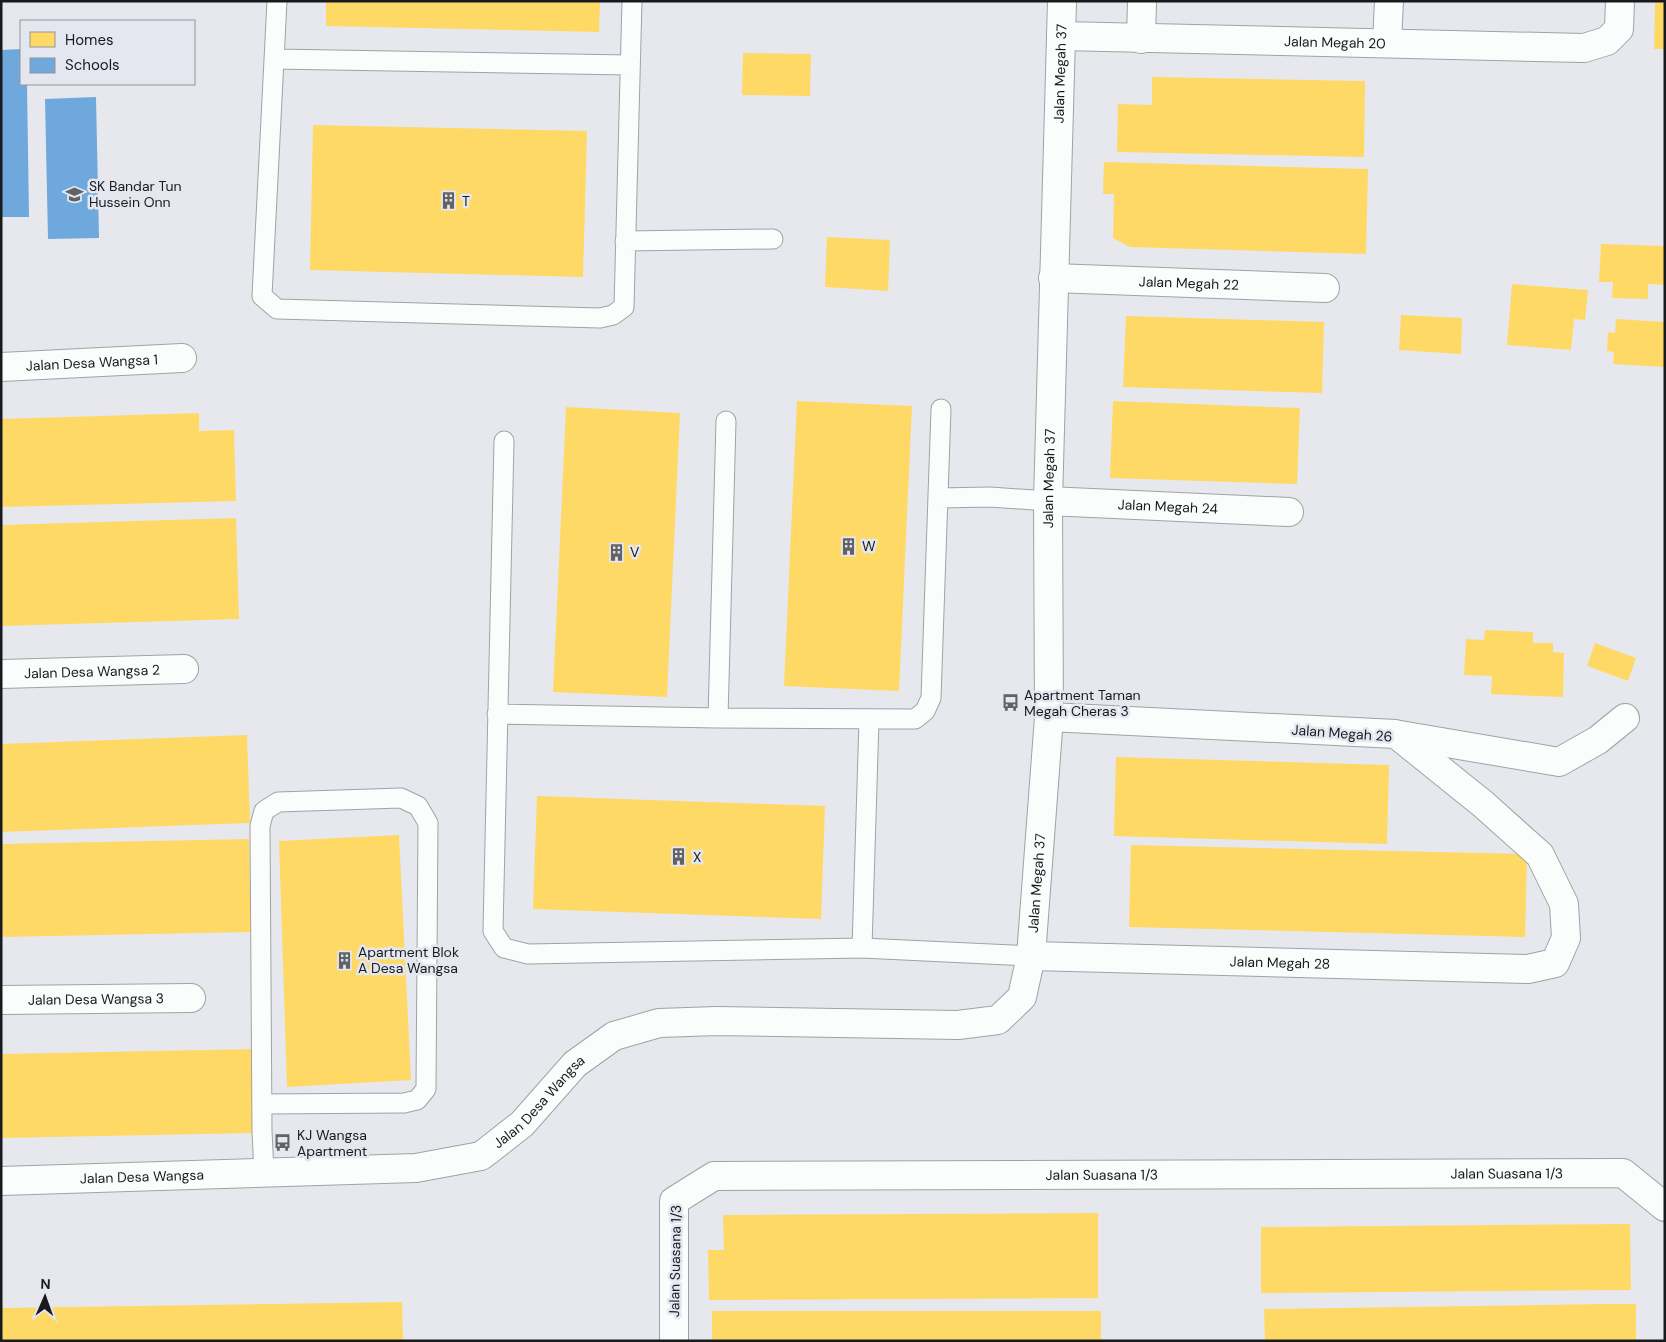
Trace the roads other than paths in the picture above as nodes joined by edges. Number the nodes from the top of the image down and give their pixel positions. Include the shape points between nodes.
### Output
1 (277, 1) edge
2 (632, 1) edge
3 (1062, 1) edge
4 (1142, 1) edge
5 (1388, 1) edge
6 (1620, 1) edge
7 (1061, 36) junction
8 (1141, 39) junction
9 (1387, 43) junction
10 (274, 59) junction
11 (630, 65) junction
12 (773, 239) dead end
13 (625, 241) junction
14 (1053, 278) junction
15 (1325, 288) dead end
16 (182, 358) dead end
17 (1, 367) edge
18 (941, 408) dead end
19 (726, 421) dead end
20 (504, 441) dead end
21 (939, 498) junction
22 (1048, 501) junction
23 (1289, 512) dead end
24 (184, 669) dead end
25 (1, 674) edge
26 (497, 714) junction
27 (1049, 717) junction
28 (718, 718) junction
29 (1625, 718) dead end
30 (869, 720) junction
31 (1396, 734) junction
32 (862, 948) junction
33 (1031, 956) junction
34 (1528, 969) joint
35 (191, 998) dead end
36 (1, 1000) edge
37 (262, 1104) junction
38 (264, 1173) junction
39 (1, 1181) edge
40 (1665, 1207) edge
41 (674, 1341) edge

1 - 10 lane
2 - 11 lane
3 - 7 street, Jalan Megah 37
4 - 8 street
5 - 9 street
6 - 9 street, Jalan Megah 20 via 1619,29 1607,41 1584,48
7 - 8 street, Jalan Megah 20
7 - 14 street, Jalan Megah 37
8 - 9 street, Jalan Megah 20
10 - 11 lane
10 - 13 lane via 262,296 277,310 600,318 613,315 624,307
11 - 13 lane
12 - 13 lane
14 - 15 street, Jalan Megah 22
14 - 22 street, Jalan Megah 37
16 - 17 street, Jalan Desa Wangsa 1
18 - 21 lane
19 - 28 lane
20 - 26 lane
21 - 22 lane
21 - 30 lane via 931,698 925,711 915,719
22 - 23 street, Jalan Megah 24
22 - 27 street, Jalan Megah 37
24 - 25 street, Jalan Desa Wangsa 2
26 - 28 lane
26 - 32 lane via 493,931 504,948 528,954
27 - 31 street, Jalan Megah 26
27 - 33 street, Jalan Megah 37
28 - 30 lane
29 - 31 street via 1598,740 1559,762
30 - 32 lane
31 - 34 street, Jalan Megah 26 via 1540,855 1564,904 1566,938 1555,962
32 - 33 lane
33 - 34 street, Jalan Megah 28
33 - 38 street, Jalan Desa Wangsa via 1022,997 998,1020 958,1025 659,1023 614,1036 575,1064 522,1124 481,1156 416,1168
35 - 36 street, Jalan Desa Wangsa 3
37 - 37 lane via 404,1103 417,1100 426,1089 428,823 418,806 400,798 278,802 264,810 260,826
37 - 38 lane
38 - 39 street, Jalan Desa Wangsa
40 - 41 street, Jalan Suasana 1/3 via 1623,1173 714,1176 674,1200

